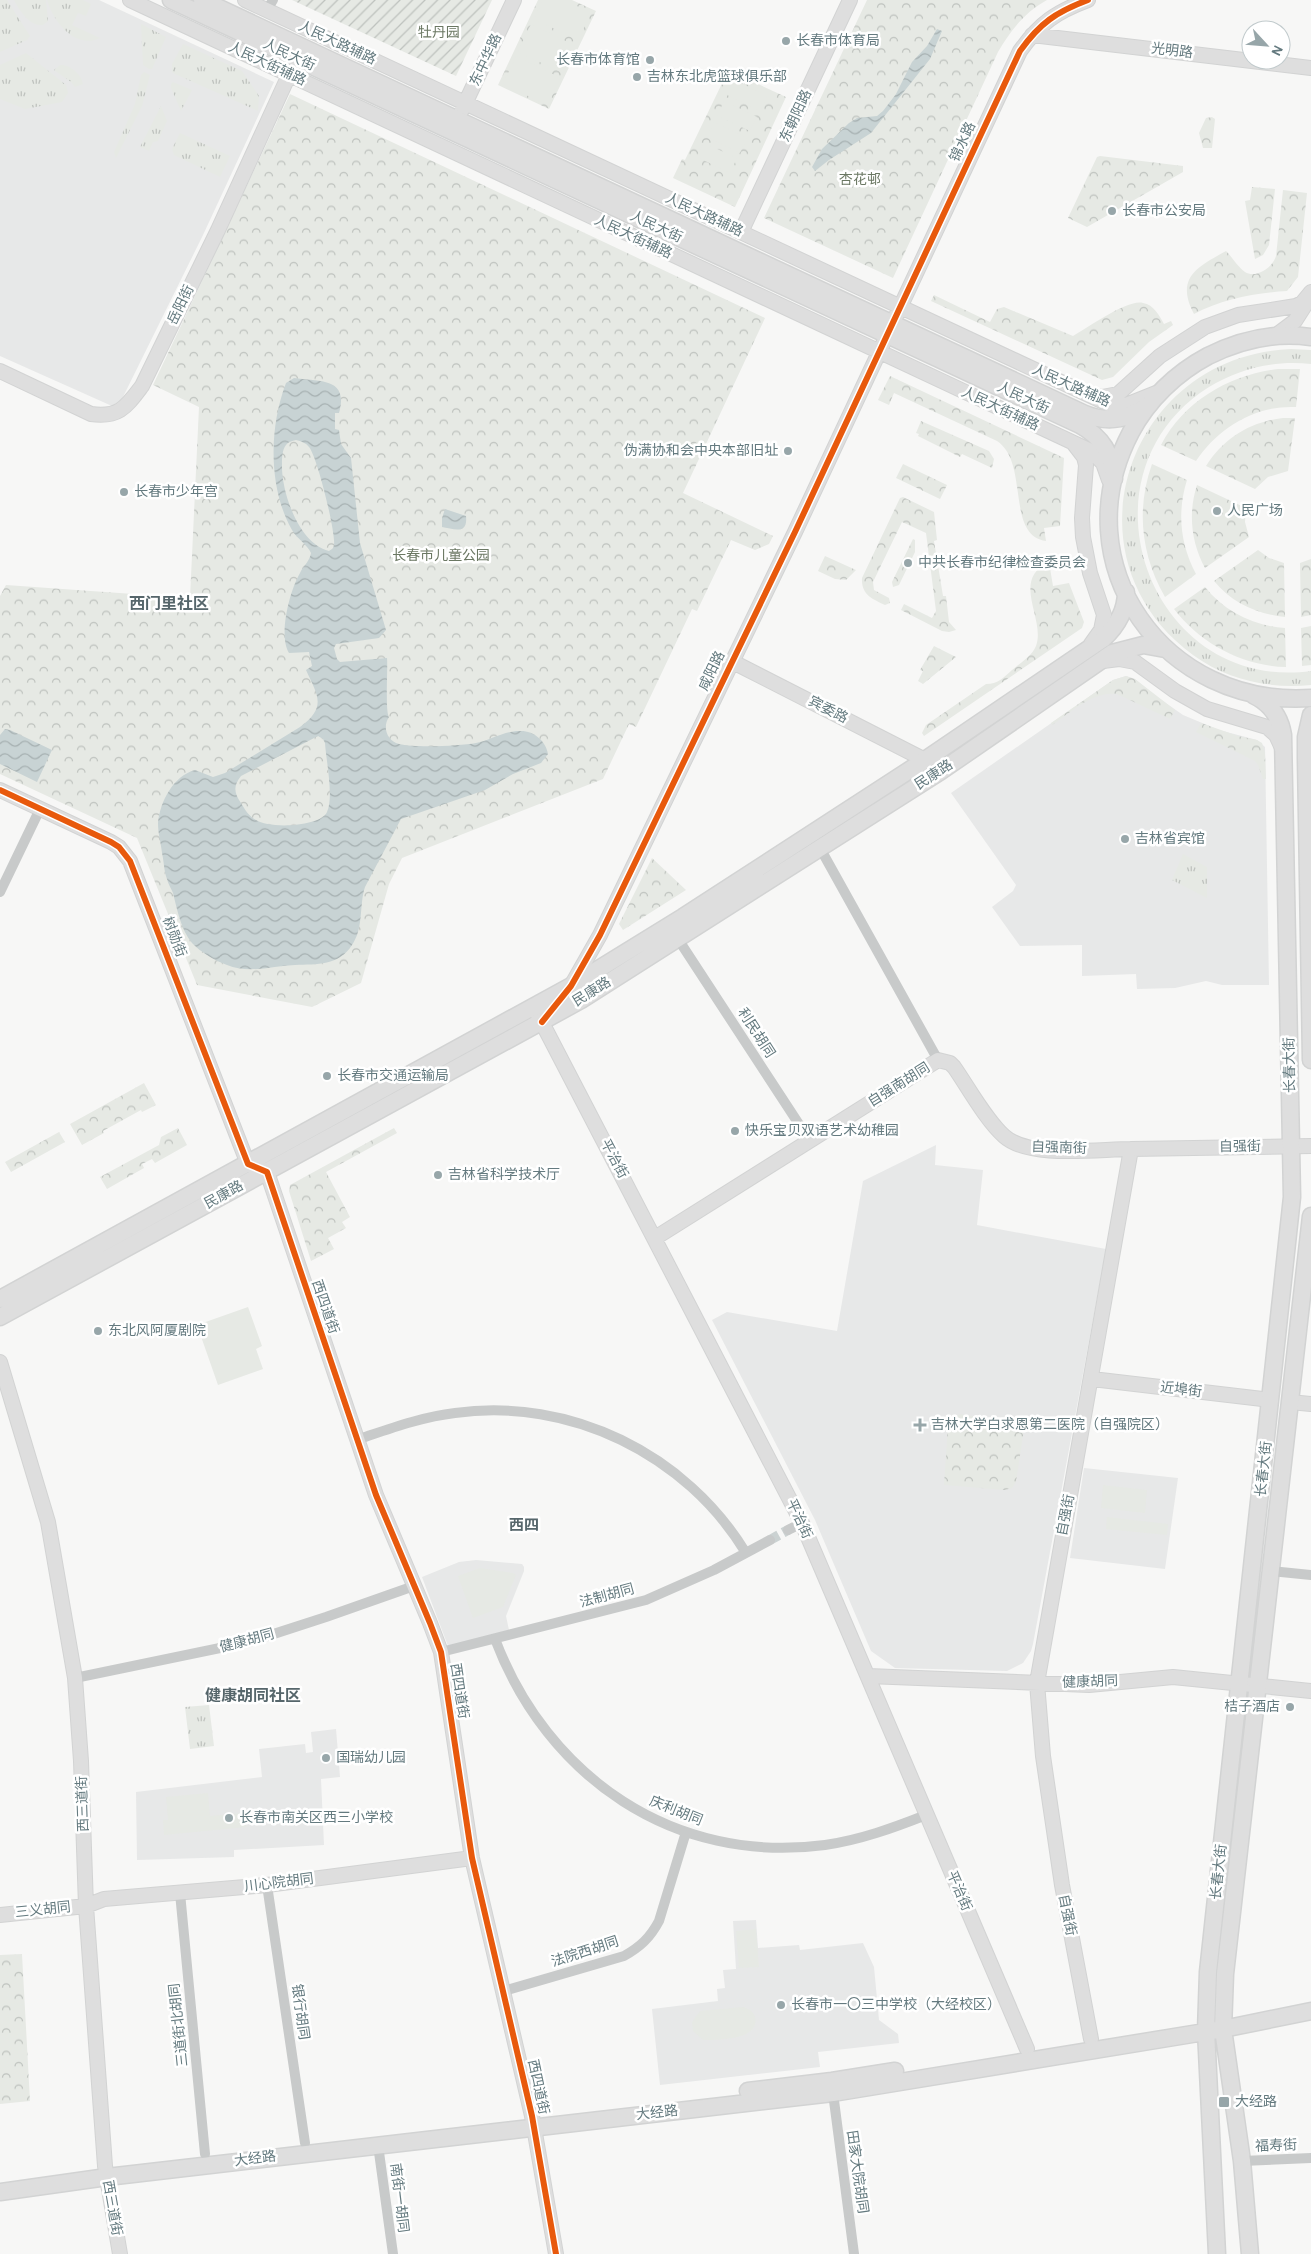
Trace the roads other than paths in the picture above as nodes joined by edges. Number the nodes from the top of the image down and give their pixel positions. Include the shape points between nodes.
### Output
1 (130, 0) edge
2 (171, 0) edge
3 (202, 0) edge
4 (245, 0) edge
5 (514, 0) edge
6 (850, 0) edge
7 (1088, 0) edge
8 (270, 5) edge
9 (1032, 35) junction
10 (1311, 68) edge
11 (289, 75) junction
12 (466, 103) junction
13 (458, 120) junction
14 (741, 232) junction
15 (1311, 293) edge
16 (900, 306) junction
17 (890, 329) junction
18 (1276, 336) junction
19 (1311, 337) edge
20 (879, 352) junction
21 (0, 371) edge
22 (1165, 387) junction
23 (1088, 394) junction
24 (1150, 404) junction
25 (1067, 440) junction
26 (1114, 479) junction
27 (1111, 496) junction
28 (1126, 592) junction
29 (1165, 648) junction
30 (1087, 650) junction
31 (731, 661) junction
32 (1098, 662) junction
33 (1253, 695) junction
34 (1311, 698) edge
35 (1311, 715) edge
36 (1308, 751) edge
37 (1284, 757) junction
38 (925, 760) junction
39 (0, 790) edge
40 (40, 809) junction
41 (820, 848) junction
42 (0, 892) edge
43 (678, 939) junction
44 (571, 986) junction
45 (1310, 989) edge
46 (534, 1007) junction
47 (542, 1022) junction
48 (938, 1060) junction
49 (1311, 1060) edge
50 (810, 1142) junction
51 (1291, 1146) junction
52 (1311, 1146) edge
53 (1132, 1148) junction
54 (248, 1164) junction
55 (267, 1172) junction
56 (1311, 1216) edge
57 (655, 1238) junction
58 (0, 1299) edge
59 (0, 1317) edge
60 (0, 1362) edge
61 (1092, 1380) junction
62 (1271, 1400) junction
63 (1290, 1402) junction
64 (1311, 1404) edge
65 (356, 1440) junction
66 (802, 1523) junction
67 (788, 1530) tunnel mouth
68 (770, 1540) tunnel mouth
69 (746, 1553) junction
70 (1271, 1570) junction
71 (1311, 1575) edge
72 (414, 1586) junction
73 (495, 1639) junction
74 (441, 1652) junction
75 (868, 1676) junction
76 (75, 1678) junction
77 (1037, 1682) junction
78 (1240, 1683) junction
79 (1258, 1685) junction
80 (1311, 1691) edge
81 (926, 1815) junction
82 (686, 1832) junction
83 (472, 1858) junction
84 (268, 1885) junction
85 (180, 1893) junction
86 (86, 1906) junction
87 (0, 1915) edge
88 (504, 1991) junction
89 (1311, 2000) edge
90 (1311, 2011) edge
91 (1223, 2023) junction
92 (1206, 2026) junction
93 (1091, 2039) junction
94 (1028, 2049) junction
95 (833, 2093) junction
96 (533, 2122) junction
97 (305, 2143) junction
98 (378, 2145) junction
99 (205, 2154) junction
100 (1311, 2158) edge
101 (1242, 2160) junction
102 (106, 2171) junction
103 (0, 2181) edge
104 (0, 2192) edge
105 (120, 2254) edge
106 (393, 2254) edge
107 (556, 2254) edge
108 (854, 2254) edge
109 (1218, 2254) edge
110 (1250, 2254) edge

1 - 11 street, 人民大街辅路
2 - 17 main road, 人民大街
3 - 13 main road, 人民大街
4 - 8 street, 人民大路辅路
5 - 12 street, 东中华路
6 - 14 street, 东朝阳路
7 - 9 street, 锦水路 via 1056,14
8 - 12 street, 人民大路辅路
9 - 10 street, 光明路
9 - 16 street, 锦水路 via 1020,52
11 - 20 street, 人民大街辅路
11 - 21 street, 岳阳街 via 142,386 128,404 105,416 91,414
12 - 13 street, 东中华路
12 - 14 street, 人民大路辅路
13 - 17 main road, 人民大街
14 - 16 street, 人民大路辅路
15 - 18 street via 1301,314
15 - 23 street via 1296,306 1238,315 1205,327 1160,356 1118,394 1102,397
16 - 17 street, 锦水路
16 - 23 street, 人民大路辅路
17 - 20 street, 咸阳路
17 - 24 main road, 人民大街 via 1093,418 1125,418
17 - 26 main road, 人民大街 via 1088,429 1108,451
18 - 19 main road
18 - 22 main road via 1216,352 1189,367
20 - 25 street, 人民大街辅路
20 - 31 street, 咸阳路
22 - 23 street, 人民大路辅路 via 1126,405 1108,404
22 - 24 main road
24 - 26 main road via 1127,440
25 - 27 street, 人民大街辅路 via 1091,451 1103,463
25 - 30 street via 1080,450 1086,465 1082,518 1084,546 1104,615 1101,630
26 - 27 main road
27 - 28 main road via 1112,550
28 - 29 main road via 1144,624
28 - 30 main road, 民康路 via 1123,608 1112,629
29 - 32 main road, 民康路 via 1126,648
29 - 33 main road via 1204,677
30 - 38 main road, 民康路
31 - 38 street, 宾委路
31 - 44 street, 咸阳路 via 593,948
32 - 37 street via 1119,659 1135,662 1207,709 1267,727 1276,735
32 - 41 main road, 民康路 via 941,771
33 - 34 main road via 1280,699
33 - 37 main road, 长春大街 via 1276,713 1282,728
35 - 36 main road, 长春大街 via 1306,737
36 - 45 main road, 长春大街
37 - 51 main road, 长春大街
38 - 44 main road, 民康路
39 - 40 street, 树勋街
40 - 42 street
40 - 54 street, 树勋街 via 111,842 130,861
41 - 43 main road, 民康路
41 - 48 street, 自强南胡同
43 - 47 main road, 民康路
43 - 50 street, 利民胡同
44 - 46 main road, 民康路
44 - 47 street, 咸阳路
45 - 49 main road, 长春大街
46 - 47 street, 平治街
46 - 54 main road, 民康路
47 - 55 main road, 民康路
47 - 57 street, 平治街
48 - 50 street, 自强南胡同
48 - 53 street, 自强南街 via 954,1066 998,1131 1013,1143 1039,1150
50 - 57 street, 自强南胡同
51 - 52 street, 自强街
51 - 53 street, 自强街
51 - 62 main road, 长春大街 via 1290,1227
53 - 61 street, 自强街
54 - 55 street
54 - 58 main road, 民康路
55 - 59 main road, 民康路
55 - 65 street, 西四道街
56 - 63 main road, 长春大街
57 - 66 street, 平治街
60 - 76 street, 西三道街 via 48,1522
61 - 62 street, 近埠街
61 - 77 street, 自强街
62 - 78 main road, 长春大街
63 - 64 street
63 - 70 main road, 长春大街
65 - 69 street via 413,1421 478,1411 522,1412 584,1425 623,1440 676,1473 720,1515
65 - 72 street, 西四道街
66 - 67 street
66 - 75 street, 平治街
68 - 69 street, 法制胡同
69 - 73 street, 法制胡同 via 646,1600
70 - 71 street
70 - 79 main road, 长春大街
72 - 74 street, 西四道街
72 - 76 street, 健康胡同 via 249,1642
73 - 74 street, 法制胡同
73 - 82 street, 庆利胡同 via 523,1700 564,1753 614,1796
74 - 83 street, 西四道街
75 - 77 street, 健康胡同
75 - 81 street, 平治街
76 - 86 street, 西三道街
77 - 78 street, 健康胡同 via 1089,1685 1172,1677
77 - 93 street, 自强街 via 1043,1756 1062,1885
78 - 79 street, 健康胡同
78 - 92 main road, 长春大街 via 1208,1972
79 - 80 street, 健康胡同
79 - 91 main road, 长春大街 via 1225,1974
81 - 82 street, 庆利胡同 via 868,1836 803,1847 737,1844
81 - 94 street, 平治街
82 - 88 street, 法院西胡同 via 658,1921 638,1948 624,1956
83 - 84 street, 川心院胡同
83 - 88 street, 西四道街
84 - 85 street, 川心院胡同
84 - 97 street, 银行胡同
85 - 86 street, 川心院胡同 via 104,1899
85 - 99 street, 三道街北胡同
86 - 87 street, 三义胡同
86 - 102 street, 西三道街
88 - 96 street, 西四道街
89 - 91 main road, 大经路
90 - 91 main road, 大经路
91 - 92 main road, 大经路
91 - 101 main road, 长春大街
92 - 93 main road, 大经路
92 - 95 main road, 大经路
92 - 109 main road, 长春大街
93 - 94 main road, 大经路
94 - 96 main road, 大经路 via 832,2081
95 - 96 main road, 大经路
95 - 108 street, 田家大院胡同
96 - 97 main road, 大经路
96 - 98 main road, 大经路
96 - 107 street, 西四道街
97 - 99 main road, 大经路
98 - 102 main road, 大经路
98 - 106 street, 南街一胡同
99 - 102 main road, 大经路
100 - 101 street, 福寿街
101 - 110 main road, 长春大街
102 - 103 main road, 大经路
102 - 104 main road, 大经路
102 - 105 street, 西三道街

